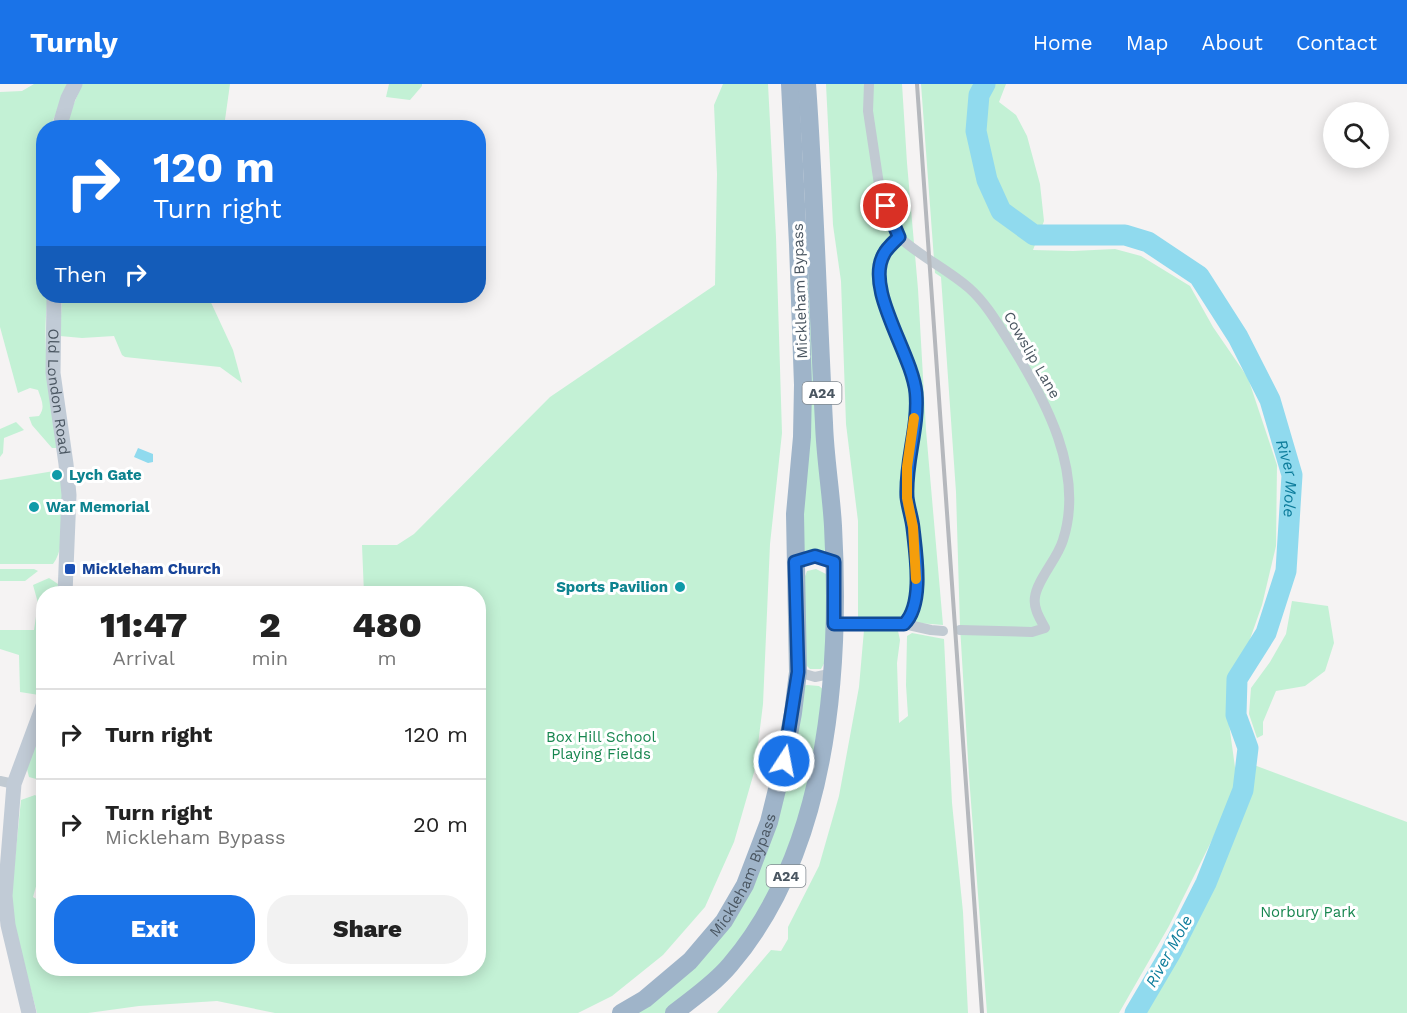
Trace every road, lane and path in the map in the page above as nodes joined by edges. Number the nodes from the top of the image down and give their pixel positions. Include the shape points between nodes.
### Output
1 (75, 84) edge
2 (790, 84) edge
3 (807, 84) edge
4 (869, 84) edge
5 (59, 120) edge
6 (899, 237) junction
7 (54, 303) edge
8 (795, 562) junction
9 (834, 562) junction
10 (65, 586) edge
11 (834, 624) junction
12 (904, 624) junction
13 (960, 630) dead end
14 (943, 631) dead end
15 (798, 672) junction
16 (834, 673) junction
17 (36, 720) edge
18 (7, 783) edge
19 (29, 1013) edge
20 (621, 1013) edge
21 (674, 1013) edge

1 - 5 main road
2 - 8 highway, Mickleham Bypass / A24 via 802,385
3 - 9 highway, Mickleham Bypass / A24
4 - 6 street, Cowslip Lane via 868,111 880,191
6 - 12 street via 883,255 879,277 883,299 908,358 916,393 907,498 917,589 914,609
6 - 13 street, Cowslip Lane via 969,288 989,310 1043,401 1064,453 1070,498 1063,541 1035,597 1045,628 1032,632
7 - 10 main road, Old London Road via 53,373 69,495
8 - 9 street via 815,556
8 - 15 highway, Mickleham Bypass / A24
9 - 11 highway, Mickleham Bypass / A24
11 - 12 street
11 - 16 highway, Mickleham Bypass / A24
12 - 14 street
15 - 16 street via 815,677
15 - 20 highway, Mickleham Bypass / A24 via 790,732 774,802 745,885 724,921 690,961 645,999
16 - 21 highway, Mickleham Bypass / A24 via 809,809 774,904 729,967
17 - 18 main road
18 - 19 main road via 5,896

